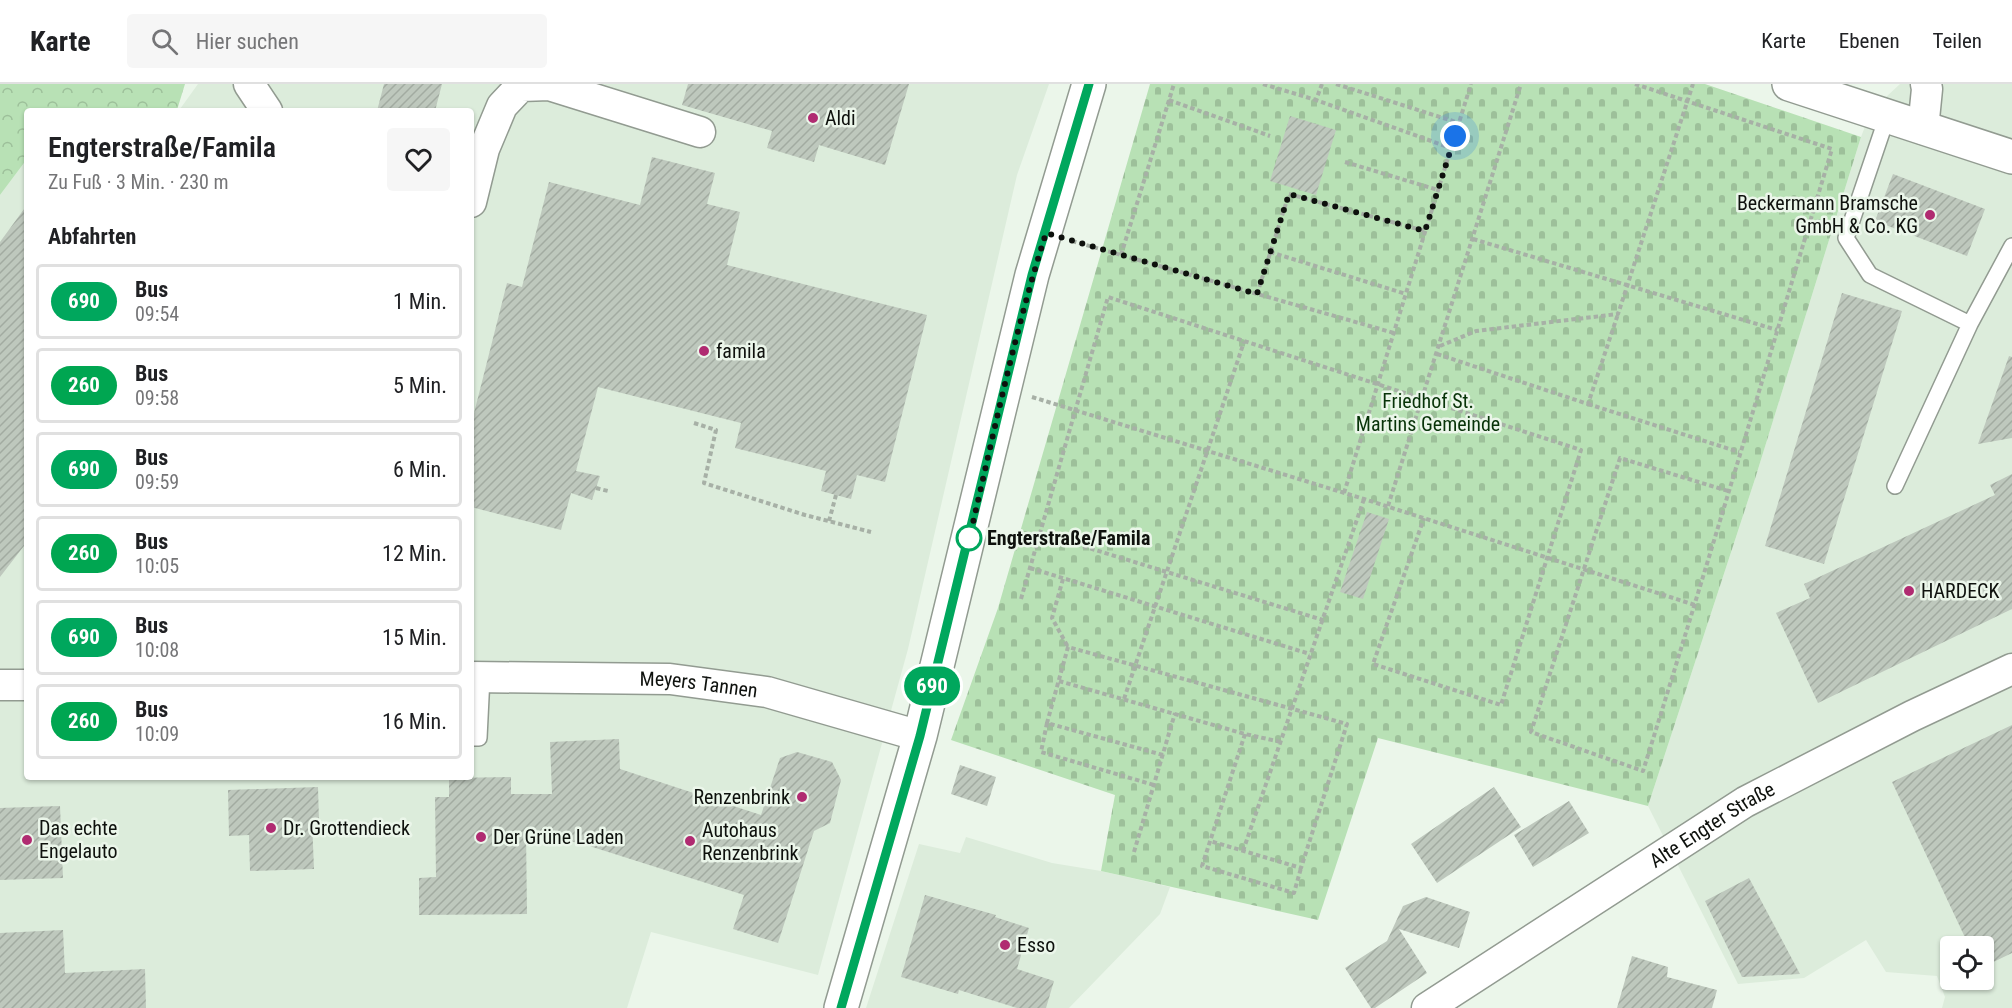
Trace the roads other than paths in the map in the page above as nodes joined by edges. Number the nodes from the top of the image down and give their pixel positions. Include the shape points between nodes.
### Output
1 (249, 84) edge
2 (1089, 84) edge
3 (1789, 84) edge
4 (1926, 84) edge
5 (265, 108) edge
6 (1887, 117) junction
7 (1923, 129) junction
8 (700, 132) dead end
9 (2012, 157) edge
10 (474, 187) edge
11 (2012, 246) edge
12 (1970, 324) junction
13 (1895, 486) dead end
14 (2012, 669) edge
15 (476, 677) edge
16 (0, 685) edge
17 (24, 685) edge
18 (920, 736) junction
19 (474, 738) edge
20 (841, 1008) edge
21 (1427, 1008) edge

1 - 5 street
2 - 18 main road via 1032,275
3 - 6 main road
4 - 7 street
6 - 7 main road
6 - 12 lane via 1846,238 1870,275
7 - 9 main road
8 - 10 street via 549,85 521,86 502,106 484,149
11 - 12 lane
12 - 13 lane
14 - 21 street, Alte Engter Straße via 1746,802
15 - 18 street, Meyers Tannen via 693,682 766,692
15 - 19 lane via 479,738
16 - 17 street
18 - 20 main road

